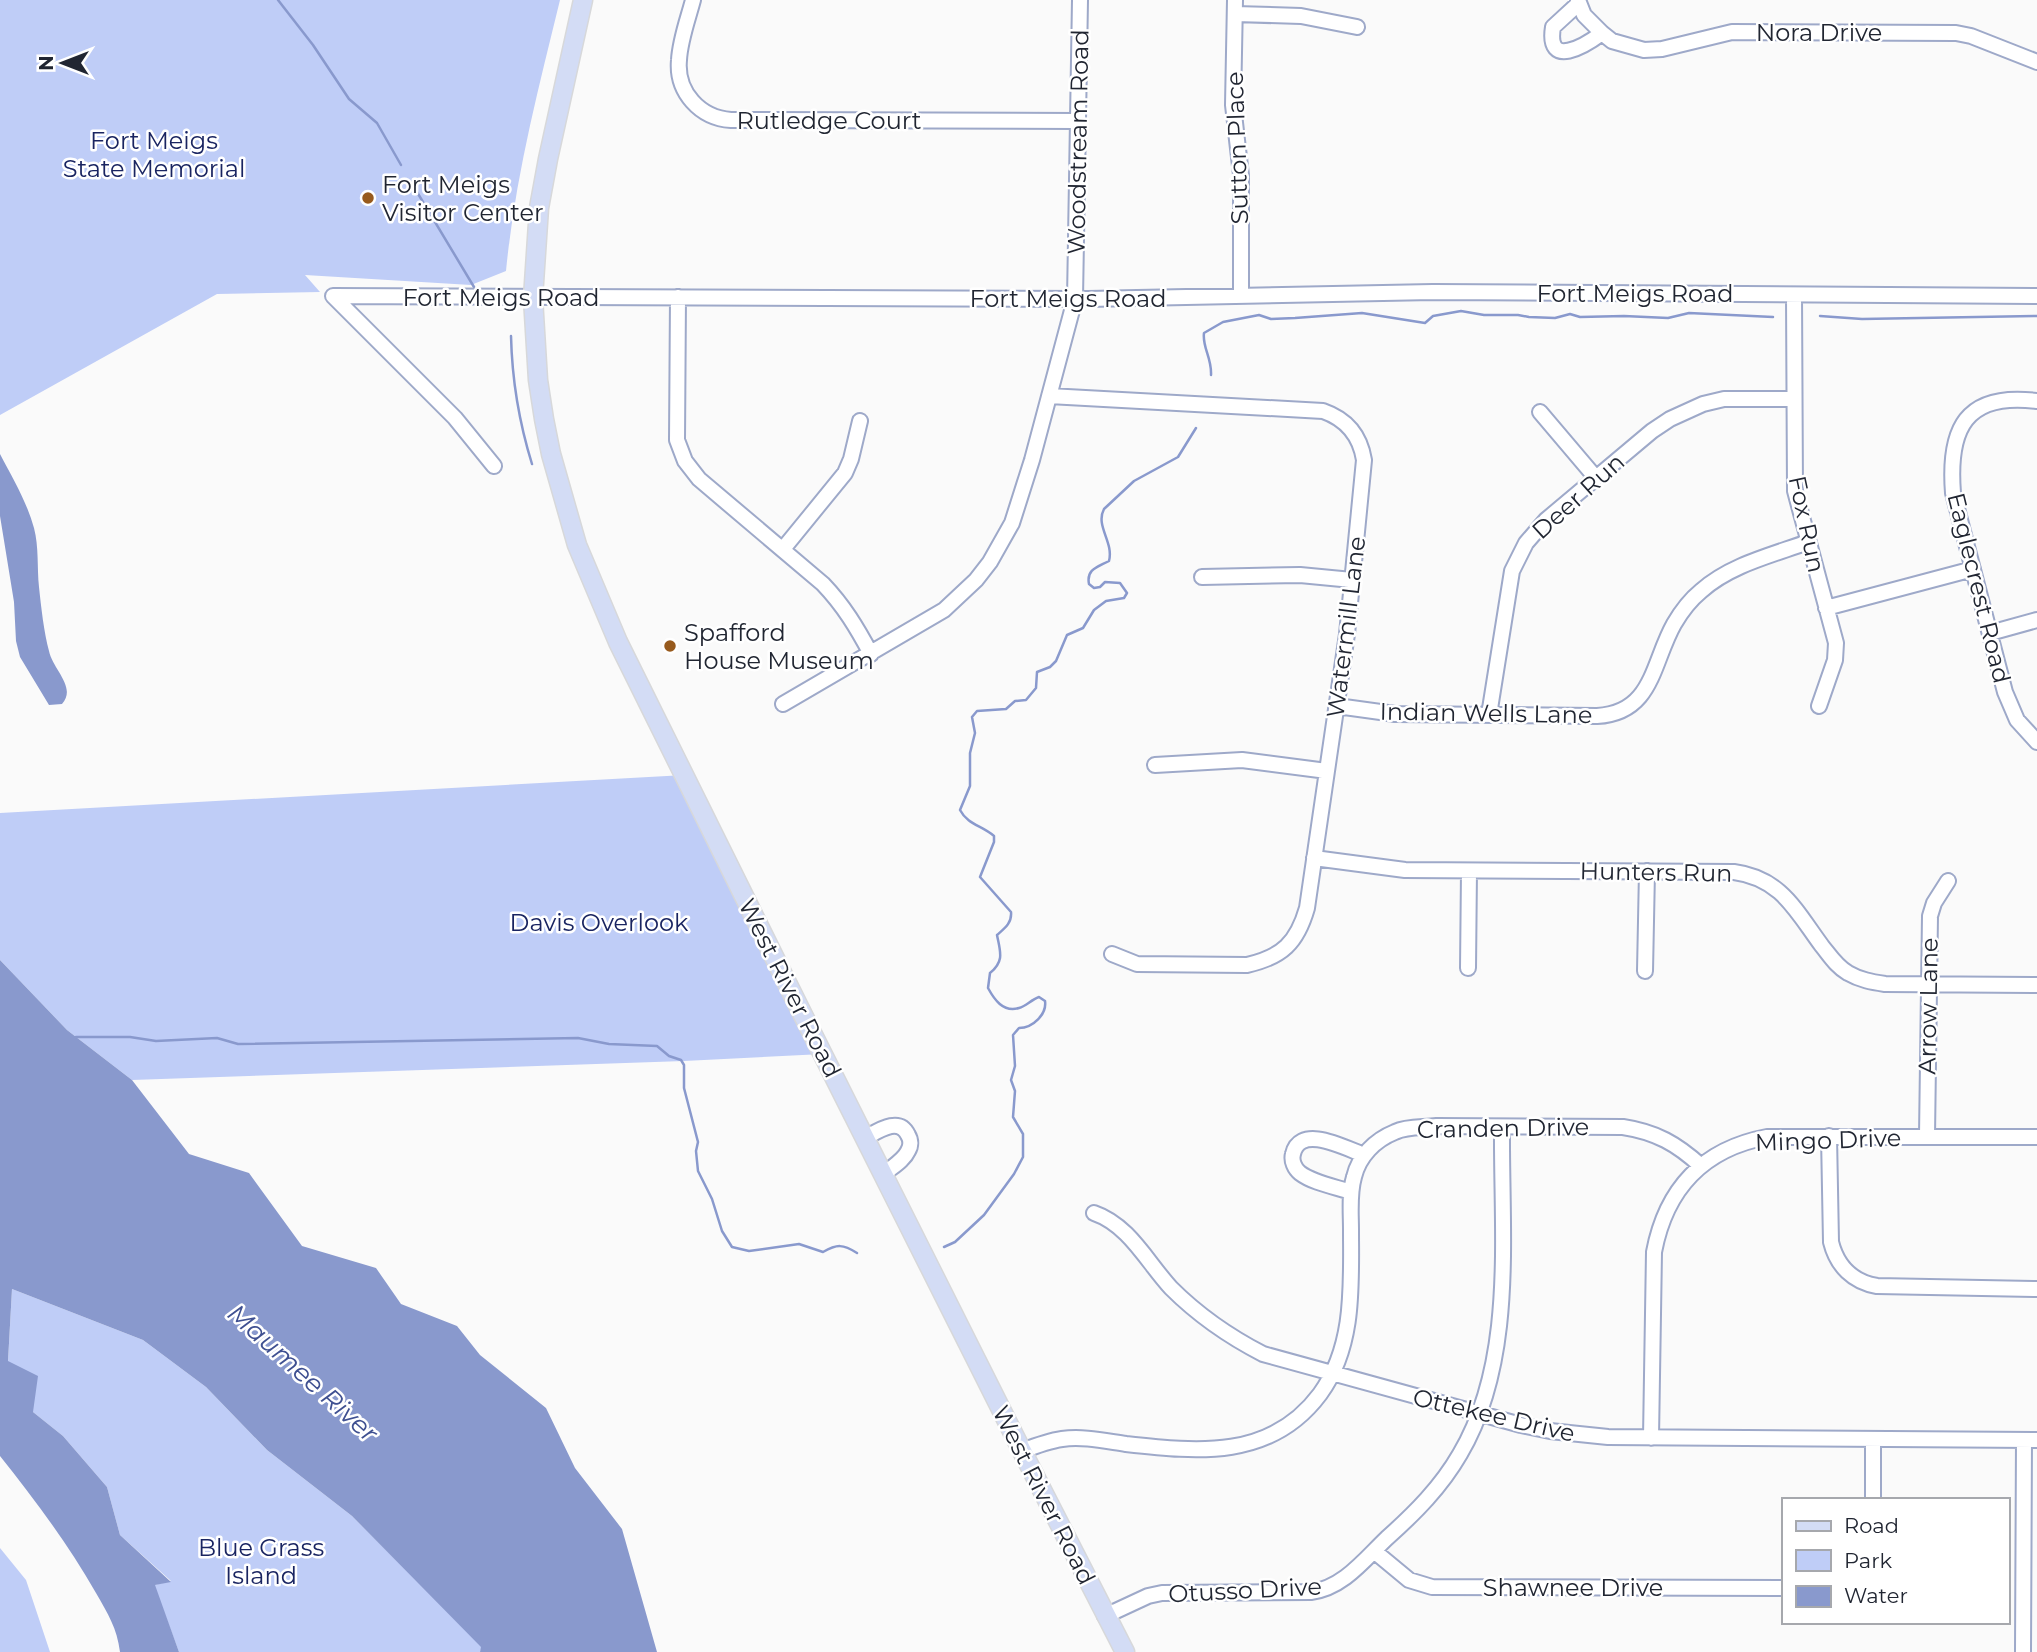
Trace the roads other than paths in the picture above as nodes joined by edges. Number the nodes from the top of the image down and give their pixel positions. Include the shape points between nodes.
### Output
1 (583, 0) edge
2 (693, 0) edge
3 (1080, 0) edge
4 (1578, 2) edge
5 (1235, 7) edge
6 (1357, 27) dead end
7 (1602, 33) junction
8 (2037, 62) edge
9 (1078, 121) junction
10 (1241, 295) junction
11 (1794, 295) junction
12 (2037, 296) edge
13 (533, 298) junction
14 (678, 298) junction
15 (1075, 299) junction
16 (1049, 396) junction
17 (1794, 399) junction
18 (2037, 401) edge
19 (1540, 412) dead end
20 (860, 421) dead end
21 (494, 466) dead end
22 (1596, 478) junction
23 (1808, 542) junction
24 (783, 550) junction
25 (1973, 569) junction
26 (1202, 577) dead end
27 (1352, 580) junction
28 (1826, 608) junction
29 (2037, 620) edge
30 (1990, 633) junction
31 (871, 654) junction
32 (783, 704) dead end
33 (1337, 706) junction
34 (1819, 706) dead end
35 (1489, 715) junction
36 (2037, 742) edge
37 (1155, 765) dead end
38 (1327, 771) junction
39 (1314, 858) junction
40 (1469, 871) junction
41 (1647, 871) junction
42 (1948, 881) dead end
43 (1112, 954) dead end
44 (1468, 968) dead end
45 (1645, 971) dead end
46 (1928, 984) junction
47 (2037, 985) edge
48 (1502, 1126) junction
49 (1829, 1136) junction
50 (1927, 1136) junction
51 (2037, 1137) edge
52 (865, 1138) junction
53 (1364, 1155) junction
54 (1701, 1167) junction
55 (884, 1174) junction
56 (1351, 1192) junction
57 (1094, 1213) dead end
58 (2037, 1289) edge
59 (1332, 1374) junction
60 (1479, 1415) junction
61 (1651, 1438) junction
62 (1873, 1439) junction
63 (2031, 1440) edge
64 (1022, 1451) junction
65 (1872, 1498) edge
66 (1374, 1551) junction
67 (1782, 1588) edge
68 (2030, 1595) edge
69 (1105, 1616) junction
70 (1125, 1652) edge
71 (2023, 1652) edge

1 - 13 main road, West River Road via 539,208
2 - 9 street, Rutledge Court via 679,75 692,102 717,118
3 - 9 street, Woodstream Road
4 - 7 street, Nora Drive
4 - 7 street, Nora Drive via 1553,27 1556,47 1573,51
5 - 6 street
5 - 10 street, Sutton Place via 1233,105 1241,175
7 - 8 street, Nora Drive via 1612,41 1644,50 1731,32 1956,33
9 - 15 street, Woodstream Road
10 - 11 street, Fort Meigs Road
10 - 15 street, Fort Meigs Road
11 - 12 street, Fort Meigs Road
11 - 17 street, Fox Run
13 - 14 street, Fort Meigs Road
13 - 21 street, Fort Meigs Road via 333,296 455,418
13 - 52 main road, West River Road via 544,419 577,545 618,642
14 - 15 street, Fort Meigs Road
14 - 24 street via 676,425 681,454 699,479
15 - 16 street, Woodstream Road
16 - 27 street, Watermill Lane via 1308,408 1337,416 1357,438 1364,460
16 - 31 street, Woodstream Road via 1020,503 990,562 943,610
17 - 22 street, Deer Run via 1724,399 1683,412 1652,431
17 - 23 street, Fox Run via 1795,491
18 - 25 street, Eaglecrest Road via 1985,405 1967,418 1955,439 1953,493
19 - 22 street
20 - 24 street via 845,473
22 - 35 street, Deer Run via 1535,531 1518,556
23 - 28 street, Fox Run
23 - 35 street, Indian Wells Lane via 1739,568 1701,590 1681,612 1648,686 1626,708 1597,716
24 - 31 street via 838,600
25 - 28 street
25 - 30 street, Eaglecrest Road
26 - 27 street via 1290,575
27 - 33 street, Watermill Lane
28 - 34 street, Fox Run via 1836,651
29 - 30 street
30 - 36 street, Eaglecrest Road via 2011,706
31 - 32 street, Woodstream Road
33 - 35 street, Indian Wells Lane via 1395,714
33 - 38 street, Watermill Lane
37 - 38 street via 1242,760
38 - 39 street, Watermill Lane
39 - 40 street, Hunters Run via 1405,870
39 - 43 street, Watermill Lane via 1301,929 1287,948 1262,962 1136,964
40 - 41 street, Hunters Run
40 - 44 street
41 - 45 street
41 - 46 street, Hunters Run via 1756,876 1781,892 1846,972 1869,982
42 - 46 street, Arrow Lane via 1930,916
46 - 47 street, Hunters Run
46 - 50 street, Arrow Lane
48 - 53 street, Cranden Drive via 1408,1128 1381,1139
48 - 54 street, Cranden Drive via 1638,1129 1667,1139
48 - 60 street, Otusso Drive via 1499,1337
49 - 50 street, Mingo Drive
49 - 54 street, Mingo Drive via 1753,1140
49 - 58 street via 1831,1242 1835,1256 1850,1274 1877,1286
50 - 51 street, Mingo Drive
52 - 55 main road, West River Road
52 - 55 street via 887,1126 907,1132 908,1153
53 - 56 street
53 - 56 street via 1312,1138 1298,1144 1293,1153 1300,1173
54 - 61 street, Mingo Drive via 1672,1198 1654,1252
55 - 64 main road, West River Road
56 - 59 street via 1348,1317
57 - 59 street, Ottekee Drive via 1118,1226 1170,1286 1212,1325 1263,1354
59 - 60 street, Ottekee Drive
59 - 64 street via 1293,1421 1236,1447 1200,1451 1069,1439
60 - 61 street, Ottekee Drive via 1579,1436
60 - 66 street, Otusso Drive via 1443,1480
61 - 62 street, Ottekee Drive
62 - 63 street, Ottekee Drive
62 - 65 street
63 - 68 street
64 - 69 main road, West River Road
66 - 67 street, Shawnee Drive via 1409,1580 1432,1587
66 - 69 street, Otusso Drive via 1340,1582 1318,1591 1162,1593
68 - 71 street
69 - 70 main road, West River Road

